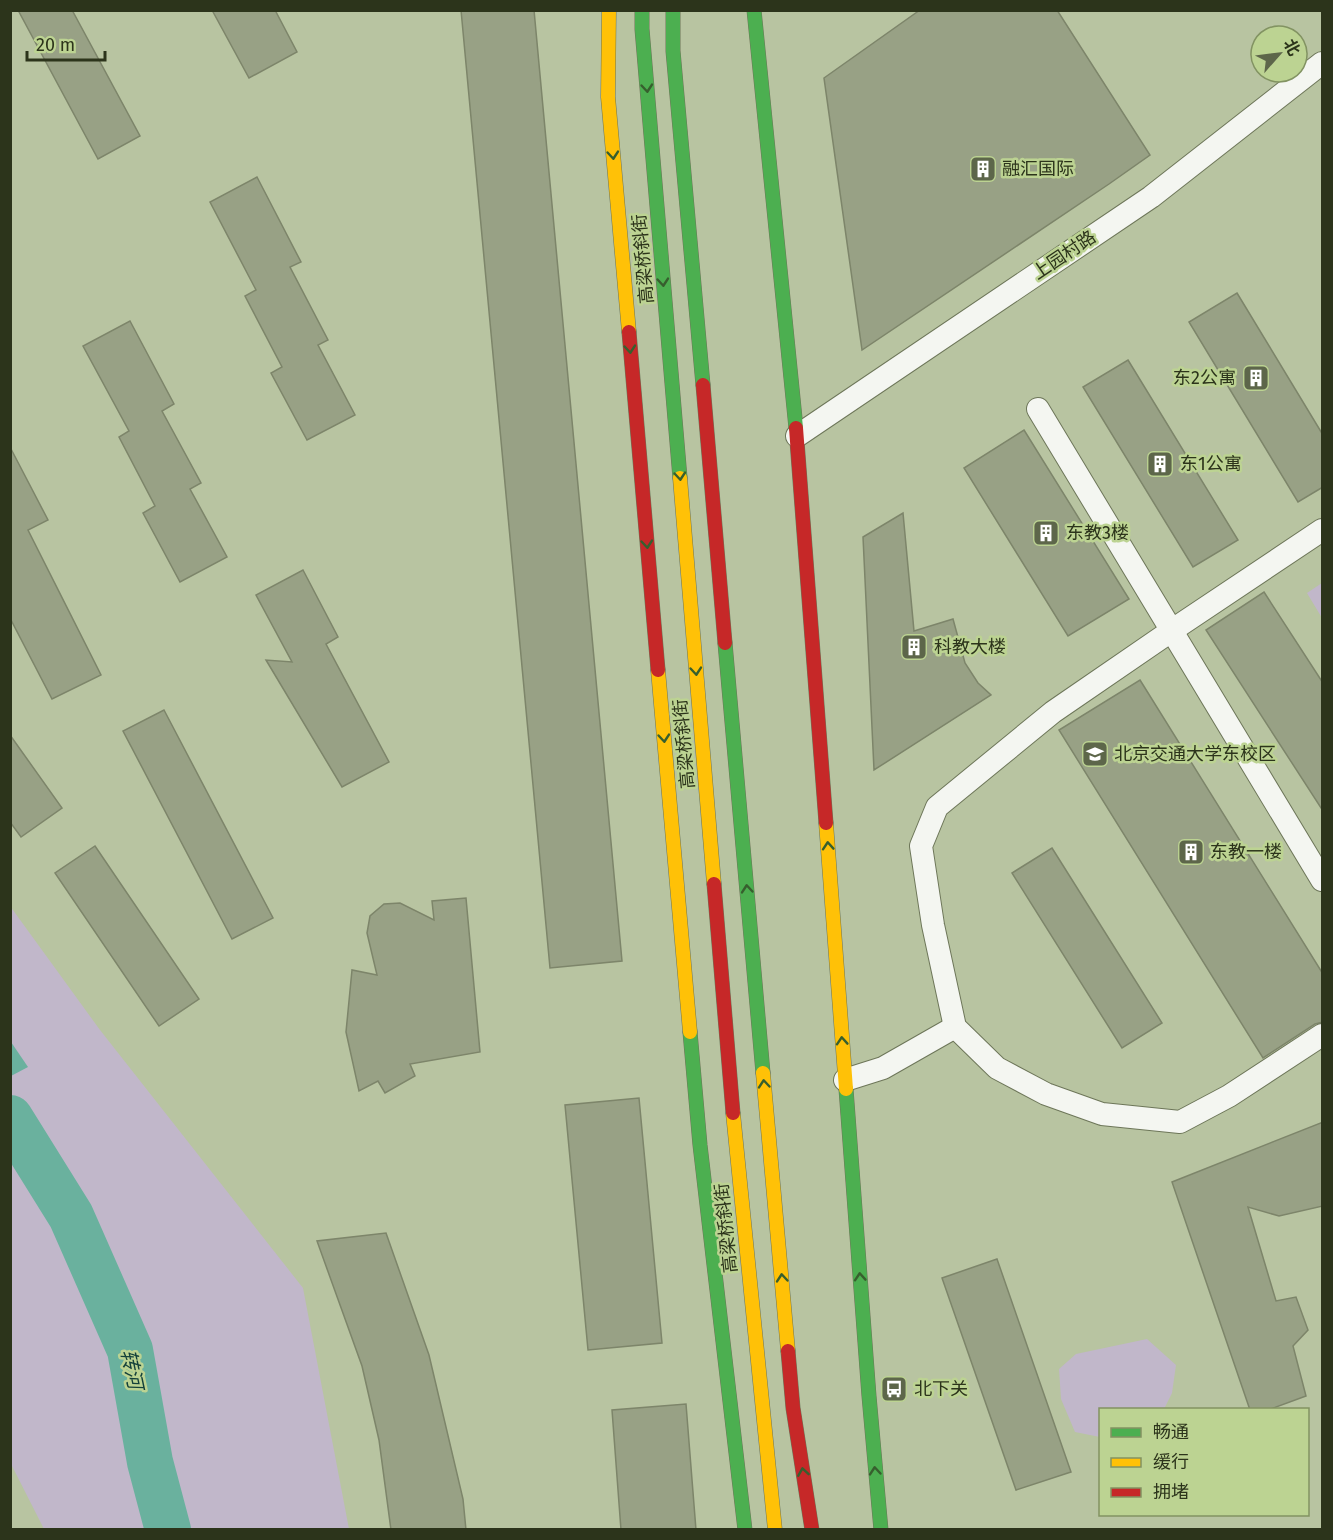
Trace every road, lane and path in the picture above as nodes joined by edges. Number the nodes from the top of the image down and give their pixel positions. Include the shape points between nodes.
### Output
1 (609, 10) edge
2 (642, 10) edge
3 (673, 10) edge
4 (754, 10) edge
5 (642, 29) junction
6 (632, 49) dead end
7 (1323, 63) edge
8 (622, 68) dead end
9 (608, 97) junction
10 (1038, 409) dead end
11 (797, 436) junction
12 (1323, 530) edge
13 (1171, 631) junction
14 (1323, 880) edge
15 (955, 1027) junction
16 (1323, 1035) edge
17 (845, 1080) junction
18 (745, 1530) edge
19 (775, 1530) edge
20 (812, 1530) edge
21 (880, 1530) edge

1 - 9 street, 高梁桥斜街
2 - 5 street, 高梁桥斜街
20 -> 3 street via 793,1408 673,51
4 - 11 street
5 - 6 street
5 -> 19 street, 高梁桥斜街 via 734,1119
7 - 11 street, 上园村路 via 1151,197
8 - 9 street
9 -> 18 street, 高梁桥斜街 via 700,1145
10 - 13 street
17 -> 11 street
12 - 13 street
13 - 14 street
13 - 15 street via 1053,712 937,807 921,846
15 - 16 street via 997,1068 1046,1094 1102,1114 1180,1122 1229,1096
15 - 17 street via 883,1068
21 -> 17 street

